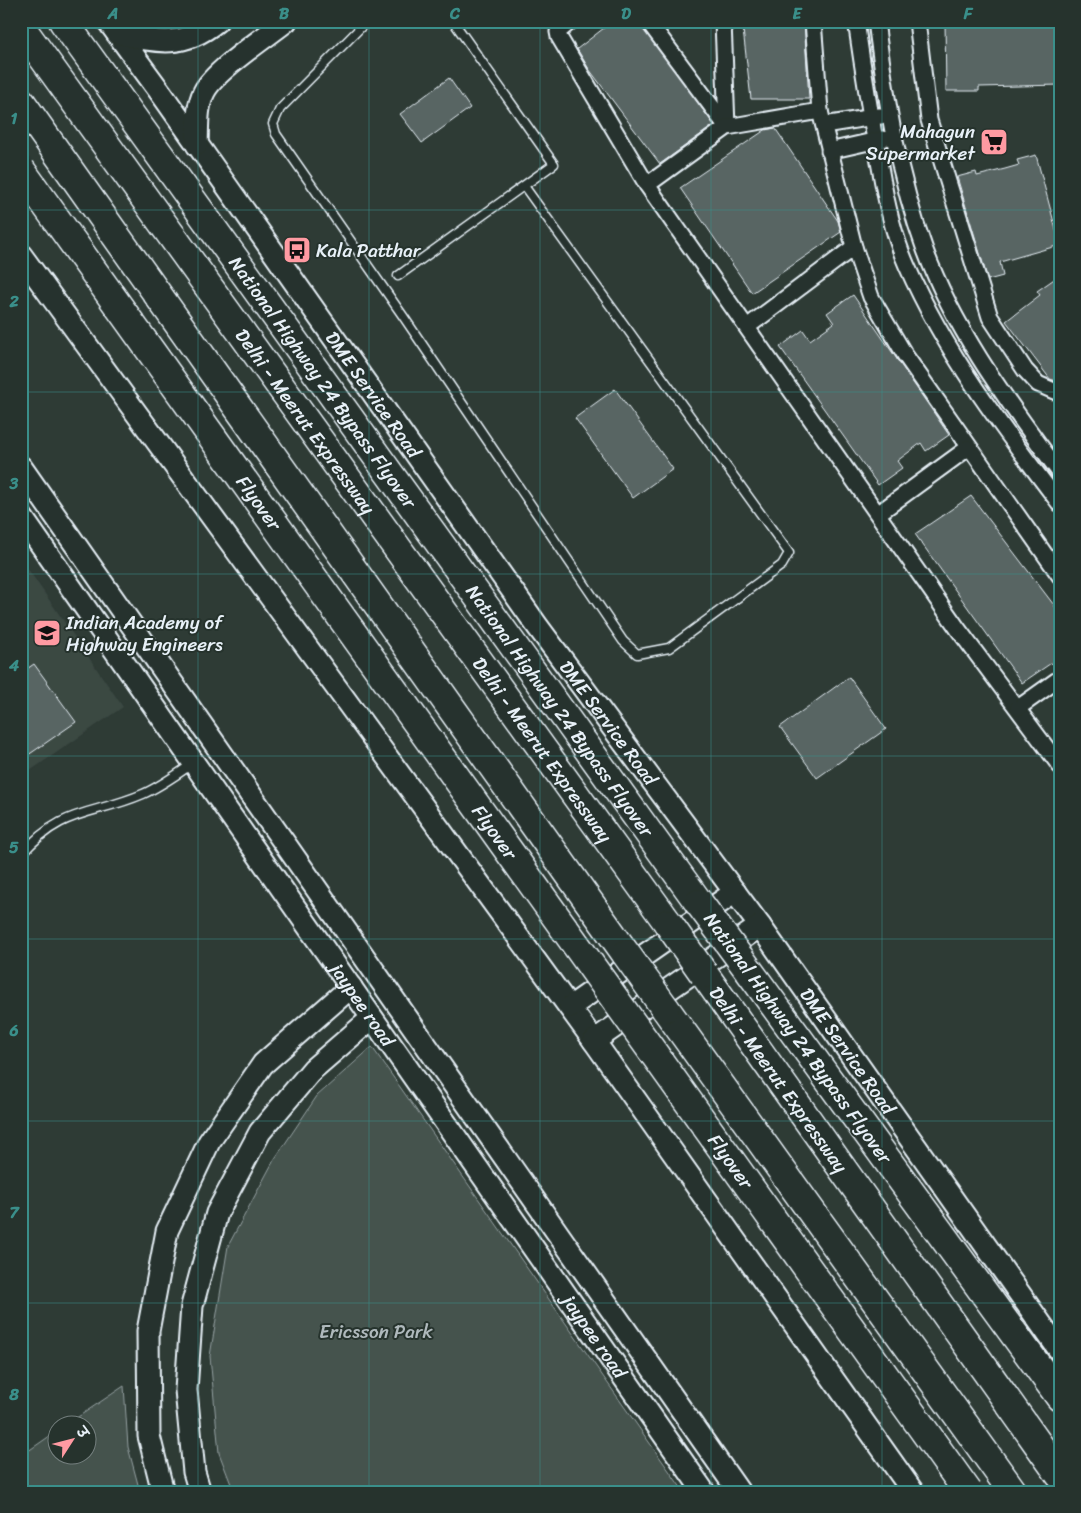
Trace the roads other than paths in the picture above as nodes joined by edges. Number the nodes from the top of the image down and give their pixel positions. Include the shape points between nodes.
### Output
1 (64, 21) edge
2 (217, 21) edge
3 (286, 21) edge
4 (367, 21) edge
5 (453, 21) edge
6 (571, 21) edge
7 (648, 21) edge
8 (723, 21) edge
9 (813, 21) edge
10 (856, 21) edge
11 (876, 21) edge
12 (917, 21) edge
13 (21, 27) edge
14 (112, 27) edge
15 (21, 102) edge
16 (889, 114) junction
17 (822, 118) junction
18 (870, 118) junction
19 (727, 127) junction
20 (893, 136) junction
21 (874, 140) junction
22 (198, 145) junction
23 (829, 151) junction
24 (21, 170) edge
25 (647, 185) junction
26 (524, 186) junction
27 (854, 247) junction
28 (21, 254) edge
29 (398, 276) dead end
30 (747, 327) junction
31 (1060, 392) edge
32 (968, 448) junction
33 (21, 467) edge
34 (1060, 473) edge
35 (1060, 504) edge
36 (879, 513) junction
37 (21, 516) edge
38 (83, 555) junction
39 (60, 571) junction
40 (1060, 576) edge
41 (1060, 678) edge
42 (1018, 708) junction
43 (194, 763) junction
44 (1060, 766) edge
45 (21, 854) edge
46 (735, 892) junction
47 (760, 926) junction
48 (351, 987) junction
49 (570, 1007) junction
50 (372, 1018) junction
51 (594, 1041) junction
52 (1060, 1351) edge
53 (646, 1358) junction
54 (623, 1376) junction
55 (1060, 1396) edge
56 (1060, 1475) edge
57 (163, 1492) edge
58 (200, 1492) edge
59 (704, 1492) edge
60 (739, 1492) edge
61 (913, 1492) edge
62 (968, 1492) edge
63 (1013, 1492) edge

1 - 55 highway, National Highway 24 Bypass Flyover, bridge via 796,1038
2 - 14 street via 178,42 155,41
3 - 22 street via 216,77 204,92 198,118
4 - 26 lane via 280,109 273,124 276,134 623,641 637,654 669,648 782,565 789,553
5 - 26 lane via 554,164
6 - 25 street via 558,32 559,37
7 - 19 street
8 - 19 street
9 - 17 street
10 - 18 street
11 - 16 street
12 - 31 street via 929,120 990,317 1038,384
13 - 56 highway, Delhi - Meerut Expressway, bridge via 668,923
14 - 22 street, DME Service Road
15 - 63 highway, bridge
16 - 18 street
16 - 20 street
17 - 18 street
17 - 19 street
17 - 23 street
18 - 21 street
19 - 25 street
20 - 21 street
20 - 34 street via 925,251 948,303 1001,393
21 - 23 street
21 - 35 street via 890,217 911,274 932,316 988,409
22 - 46 street, DME Service Road via 538,627
23 - 27 street
24 - 62 highway, Flyover, bridge
25 - 30 street
26 - 29 lane
27 - 30 street
27 - 32 street via 871,297 905,355
28 - 49 street
30 - 36 street
32 - 36 street
32 - 40 street
33 - 38 street
36 - 42 street via 958,629
37 - 39 street, jaypee road
38 - 39 street
38 - 53 street
39 - 43 street, jaypee road
41 - 42 street
42 - 44 street
43 - 45 lane via 142,794 71,816 52,826
43 - 48 street, jaypee road
46 - 47 street, DME Service Road
46 - 49 street
47 - 51 street
47 - 52 street, DME Service Road
48 - 50 street, jaypee road
48 - 57 street via 263,1064 208,1142 167,1231 148,1331 149,1436
49 - 51 street
50 - 54 street, jaypee road
50 - 58 street via 313,1069 260,1132 217,1213 192,1306 186,1390 194,1472
51 - 61 street
53 - 54 street
53 - 60 street
54 - 59 street, jaypee road

